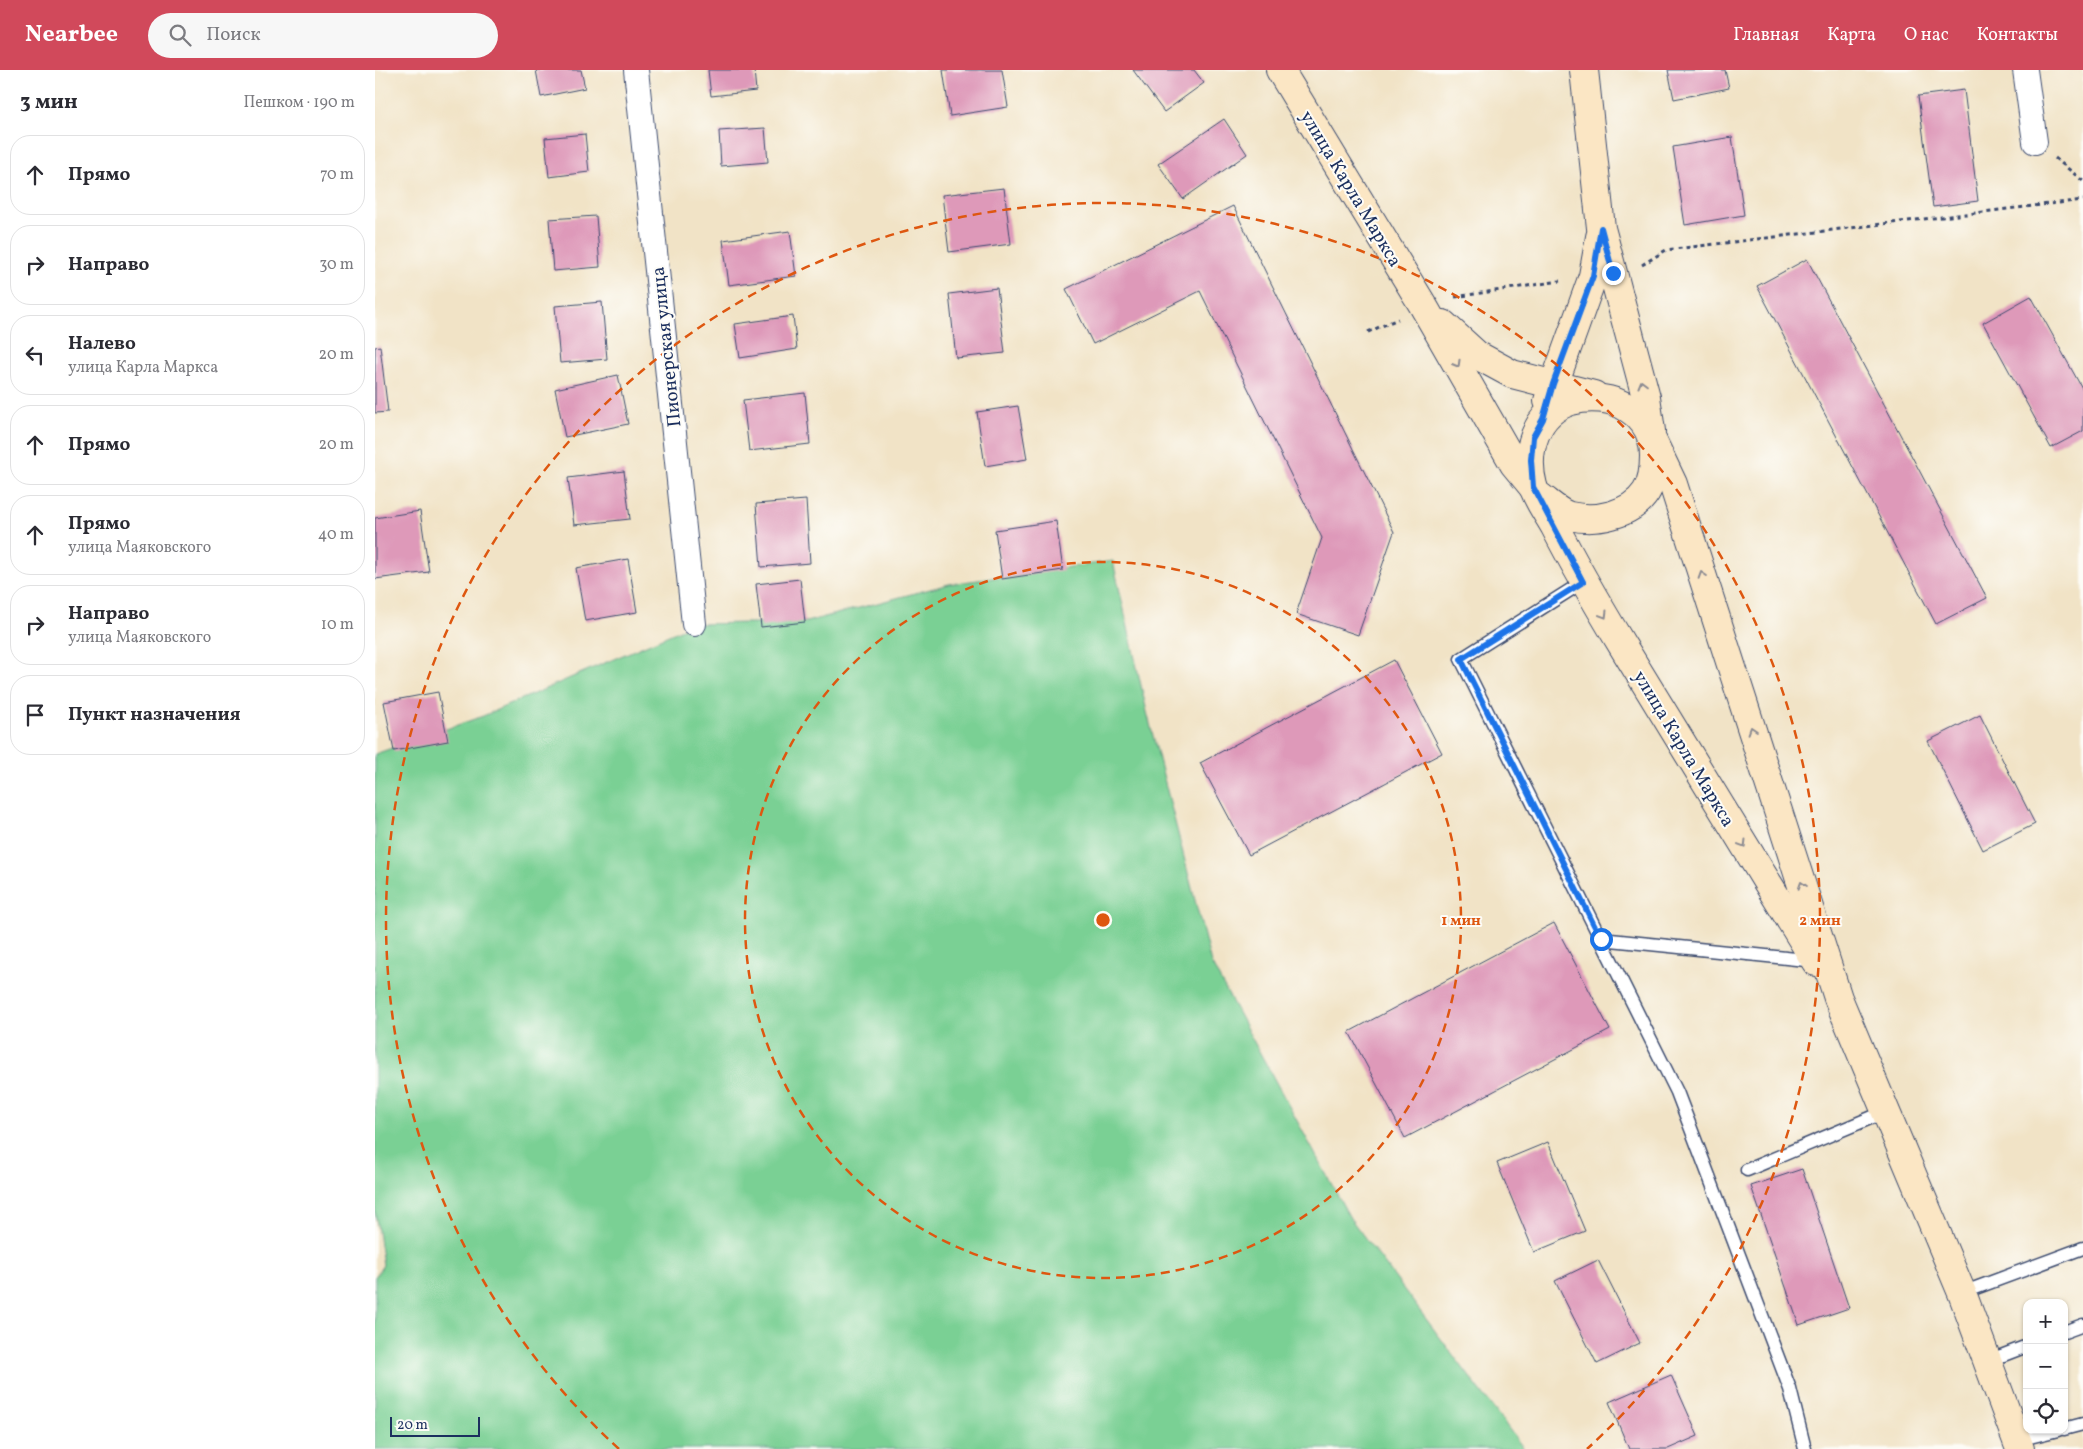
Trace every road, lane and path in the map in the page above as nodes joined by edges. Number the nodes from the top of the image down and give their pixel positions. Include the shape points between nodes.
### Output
1 (636, 70) edge
2 (1280, 70) edge
3 (1584, 70) edge
4 (2025, 70) edge
5 (2035, 142) joint
6 (2083, 181) edge
7 (2083, 200) edge
8 (1601, 228) junction
9 (1635, 269) dead end
10 (1565, 280) dead end
11 (1451, 297) dead end
12 (1413, 312) junction
13 (1368, 332) dead end
14 (1553, 384) junction
15 (1602, 398) junction
16 (1543, 419) junction
17 (1653, 438) junction
18 (1536, 491) junction
19 (1583, 582) junction
20 (694, 624) dead end
21 (1601, 939) junction
22 (1815, 961) junction
23 (1838, 998) junction
24 (1887, 1111) junction
25 (1747, 1170) dead end
26 (2083, 1248) edge
27 (1962, 1293) junction
28 (2083, 1325) edge
29 (2068, 1331) edge
30 (2023, 1348) edge
31 (1988, 1361) junction
32 (2083, 1424) edge
33 (2068, 1428) edge
34 (2047, 1434) edge
35 (2018, 1445) edge
36 (1805, 1449) edge

1 - 20 street, Пионерская улица
2 - 12 main road, улица Карла Маркса
3 - 8 main road
4 - 5 street
5 - 6 path
7 - 9 path via 1666,250
8 - 14 main road via 1593,276
17 -> 8 main road
10 - 11 path
12 - 13 path
12 - 14 main road, улица Карла Маркса via 1477,355 1513,374
12 -> 18 main road, улица Карла Маркса via 1514,464
14 - 15 main road, улица Карла Маркса
14 - 16 main road
15 - 16 main road via 1579,399 1559,405
15 - 17 main road via 1629,408
16 - 18 main road via 1533,437 1531,460
17 - 18 main road via 1654,472 1647,492 1631,507 1614,515 1568,516
23 -> 17 main road via 1673,484
18 - 19 main road, улица Карла Маркса
19 - 21 lane via 1461,659
19 -> 22 main road, улица Карла Маркса
21 - 22 lane
21 - 36 lane via 1677,1092 1791,1389
22 - 23 main road, улица Карла Маркса
23 - 24 main road
24 - 25 lane
24 - 27 main road
26 - 27 lane
27 - 31 main road
28 - 29 lane
30 - 31 lane
31 - 35 main road
32 - 33 lane
34 - 35 lane

